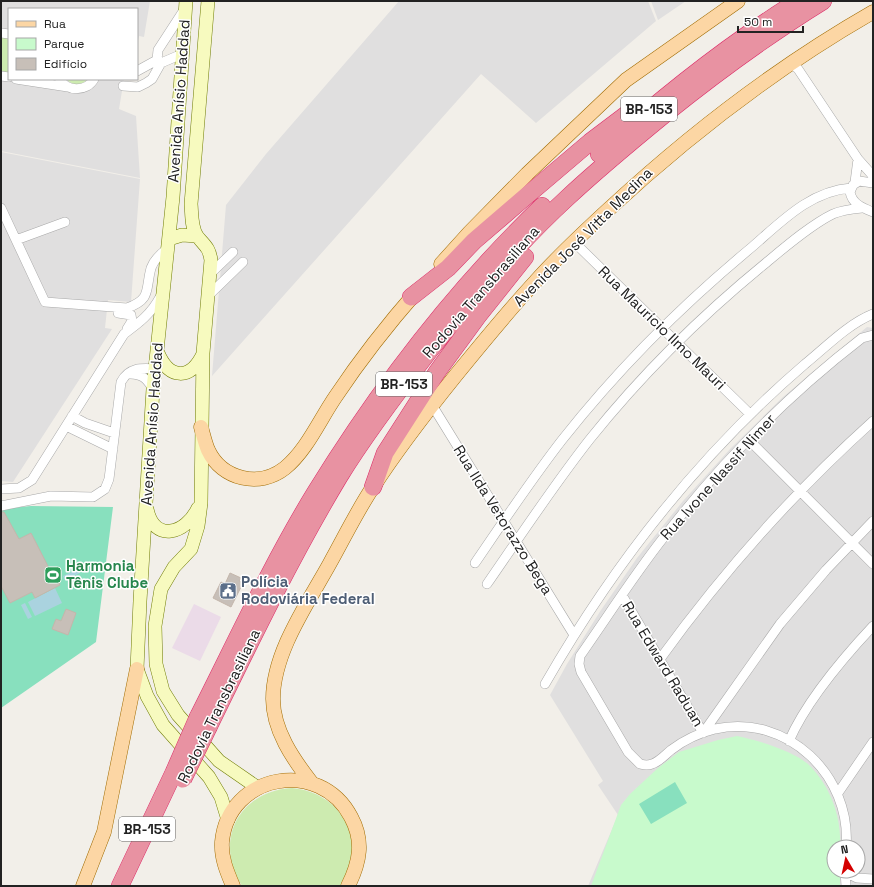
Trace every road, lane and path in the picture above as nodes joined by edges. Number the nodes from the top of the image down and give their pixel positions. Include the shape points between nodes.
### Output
1 (208, 1) edge
2 (738, 1) edge
3 (798, 1) edge
4 (824, 1) edge
5 (185, 5) edge
6 (873, 12) edge
7 (764, 22) junction
8 (158, 50) junction
9 (182, 54) junction
10 (159, 61) junction
11 (791, 63) junction
12 (138, 67) edge
13 (138, 71) edge
14 (22, 80) edge
15 (61, 80) edge
16 (93, 80) edge
17 (123, 84) dead end
18 (137, 84) edge
19 (68, 87) junction
20 (858, 159) junction
21 (873, 176) edge
22 (590, 177) junction
23 (873, 183) edge
24 (853, 185) junction
25 (862, 208) junction
26 (1, 210) edge
27 (873, 212) edge
28 (65, 222) dead end
29 (197, 236) junction
30 (16, 240) junction
31 (574, 242) junction
32 (168, 244) junction
33 (233, 252) dead end
34 (243, 262) dead end
35 (210, 274) junction
36 (162, 292) junction
37 (209, 295) junction
38 (412, 297) junction
39 (127, 311) junction
40 (873, 314) edge
41 (662, 328) junction
42 (124, 334) junction
43 (872, 335) edge
44 (677, 343) junction
45 (158, 353) junction
46 (203, 353) junction
47 (156, 369) junction
48 (172, 372) junction
49 (125, 374) junction
50 (153, 389) junction
51 (432, 405) junction
52 (750, 414) junction
53 (72, 416) junction
54 (873, 421) edge
55 (66, 426) junction
56 (201, 427) junction
57 (114, 433) junction
58 (749, 440) junction
59 (113, 449) junction
60 (27, 484) junction
61 (373, 487) junction
62 (5, 490) edge
63 (800, 490) junction
64 (33, 499) junction
65 (12, 503) junction
66 (146, 503) junction
67 (201, 503) junction
68 (1, 506) edge
69 (504, 520) junction
70 (873, 522) edge
71 (516, 541) junction
72 (852, 542) junction
73 (475, 563) dead end
74 (873, 564) edge
75 (487, 584) dead end
76 (622, 595) junction
77 (873, 626) edge
78 (574, 636) junction
79 (660, 659) junction
80 (137, 669) junction
81 (545, 684) dead end
82 (204, 722) junction
83 (703, 733) junction
84 (789, 741) junction
85 (873, 742) edge
86 (179, 775) junction
87 (310, 782) junction
88 (258, 788) junction
89 (838, 792) junction
90 (228, 820) junction
91 (846, 839) edge
92 (873, 878) edge
93 (83, 886) edge
94 (120, 886) edge
95 (133, 886) edge
96 (233, 886) edge
97 (348, 886) edge
98 (869, 886) edge

1 - 29 main road, Avenida Anísio Haddad via 192,188 192,219
2 - 38 main road via 626,80 527,174 469,233
3 - 7 highway, Rodovia Transbrasiliana / BR-153
4 - 22 highway, Rodovia Transbrasiliana / BR-153 via 771,33 714,74
5 - 8 street
5 - 9 main road, Avenida Anísio Haddad
6 - 11 main road, Avenida José Vitta Medina
7 - 38 highway via 736,33 590,142
7 - 82 highway, Rodovia Transbrasiliana / BR-153 via 650,108 570,179 511,236 411,353 315,493 246,621
8 - 10 street
8 - 12 street via 146,63
9 - 10 street
9 - 32 main road, Avenida Anísio Haddad
10 - 13 street
10 - 18 street via 152,79
11 - 20 street via 798,69
11 - 31 main road, Avenida José Vitta Medina via 734,103 656,165
14 - 19 street
15 - 19 street
16 - 19 street via 85,88
17 - 18 street
20 - 21 street
20 - 24 street
22 - 61 highway via 570,208 512,272 437,372 385,453
22 - 82 highway, Rodovia Transbrasiliana / BR-153 via 507,260 440,337 389,404 340,475
23 - 24 street via 863,180
24 - 25 street via 853,199
24 - 41 street via 828,192 805,203 739,257
25 - 27 street
25 - 44 street via 832,214 805,233 728,295
26 - 30 street
28 - 30 street
29 - 32 main road via 182,235
29 - 35 main road, Avenida Anísio Haddad via 205,243 210,254
30 - 39 street via 45,302 86,306 90,310
31 - 41 street, Rua Maurício Ilmo Mauri
31 - 51 main road, Avenida José Vitta Medina via 497,324
32 - 36 main road, Avenida Anísio Haddad
32 - 39 street via 152,268 145,298
33 - 35 street
34 - 37 street
35 - 37 main road, Avenida Anísio Haddad
36 - 42 street via 154,309
36 - 45 main road, Avenida Anísio Haddad
37 - 46 main road, Avenida Anísio Haddad
38 - 56 main road via 337,395 294,458 273,476 252,479 239,478 228,473 216,463 208,450
39 - 42 street via 132,319
40 - 52 street via 860,320 819,353
41 - 44 street, Rua Maurício Ilmo Mauri
41 - 69 street via 584,413
42 - 53 street
43 - 58 street, Rua Ivone Nassif Nimer via 862,338 817,374
44 - 52 street, Rua Maurício Ilmo Mauri
44 - 71 street via 591,438
45 - 47 main road, Avenida Anísio Haddad
45 - 48 main road
46 - 48 main road via 197,365 190,371 179,374
46 - 56 main road, Avenida Anísio Haddad
47 - 48 main road
47 - 49 street via 137,368
47 - 50 main road, Avenida Anísio Haddad
49 - 50 street via 139,374 145,377
49 - 57 street via 121,382
50 - 66 main road, Avenida Anísio Haddad
51 - 61 main road, Avenida José Vitta Medina
51 - 69 street, Rua Ilda Vetorazzo Bega
52 - 78 street via 650,526
53 - 55 street
53 - 57 street
54 - 63 street
55 - 59 street
55 - 60 street
56 - 67 main road, Avenida Anísio Haddad
57 - 59 street
58 - 63 street
58 - 76 street, Rua Ivone Nassif Nimer via 684,512
59 - 64 street via 109,479 100,494 93,497 51,496
60 - 62 street
60 - 64 street via 25,491
61 - 87 main road, Avenida José Vitta Medina via 292,631 277,670 273,700 276,723 296,763
62 - 65 street via 14,495
63 - 72 street
63 - 79 street via 721,578
64 - 65 street
65 - 68 street
66 - 67 main road via 149,519 156,528 165,530 176,530 186,526 193,519
66 - 80 main road, Avenida Anísio Haddad
67 - 88 main road, Avenida Anísio Haddad via 198,526 191,548 174,567 162,590 155,626 156,664 163,691 178,715 220,761
69 - 71 street, Rua Ilda Vetorazzo Bega
69 - 73 street
70 - 72 street
71 - 75 street
71 - 78 street, Rua Ilda Vetorazzo Bega
72 - 74 street
72 - 83 street via 780,624
76 - 79 street, Rua Edward Raduan
76 - 83 street, Rua Ivone Nassif Nimer via 580,656 581,672 628,752 640,764 652,764 677,746
77 - 84 street via 825,684
78 - 81 street
79 - 83 street, Rua Edward Raduan
80 - 90 main road, Avenida Anísio Haddad via 146,696 163,725 209,778 220,797
80 - 93 main road via 104,832
82 - 86 highway, Rodovia Transbrasiliana / BR-153, bridge
83 - 84 street via 715,729 744,728 768,732
84 - 89 street via 818,762
85 - 89 street
86 - 94 highway, Rodovia Transbrasiliana / BR-153
86 - 95 highway, Rodovia Transbrasiliana / BR-153
87 - 88 main road via 293,779 275,781
87 - 97 main road via 330,792 346,807 356,826 360,848 357,869
88 - 90 main road via 235,807
89 - 91 street via 845,815
90 - 96 main road via 222,842 224,865
92 - 98 street

